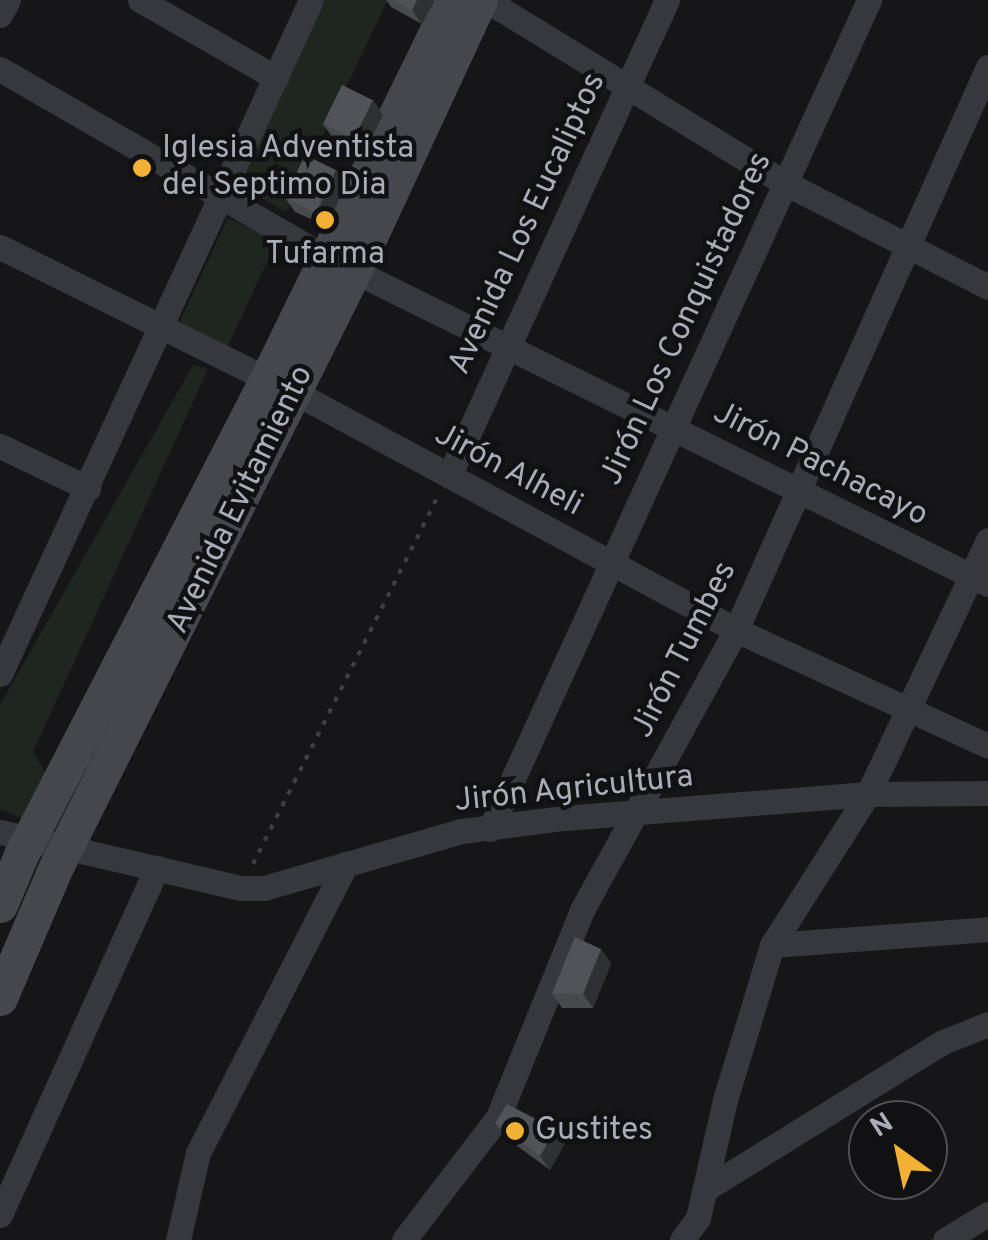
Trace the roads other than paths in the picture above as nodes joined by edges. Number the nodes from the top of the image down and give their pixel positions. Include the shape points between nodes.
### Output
1 (8, 0) edge
2 (140, 0) edge
3 (311, 0) edge
4 (452, 0) edge
5 (483, 0) edge
6 (667, 0) edge
7 (869, 0) edge
8 (0, 14) edge
9 (988, 67) edge
10 (0, 69) edge
11 (276, 78) junction
12 (628, 84) junction
13 (785, 184) junction
14 (222, 197) junction
15 (908, 246) junction
16 (0, 248) edge
17 (339, 264) junction
18 (988, 287) edge
19 (164, 328) junction
20 (508, 347) junction
21 (281, 385) junction
22 (673, 429) junction
23 (0, 446) edge
24 (448, 476) junction
25 (88, 488) junction
26 (798, 490) junction
27 (988, 540) edge
28 (611, 564) junction
29 (979, 581) edge
30 (9, 629) edge
31 (736, 630) junction
32 (0, 674) edge
33 (909, 707) junction
34 (988, 746) edge
35 (988, 793) edge
36 (868, 794) junction
37 (637, 815) junction
38 (490, 830) junction
39 (16, 835) edge
40 (68, 848) junction
41 (346, 864) junction
42 (157, 868) junction
43 (0, 905) edge
44 (988, 929) edge
45 (772, 945) junction
46 (0, 998) edge
47 (988, 1024) edge
48 (704, 1190) junction
49 (988, 1214) edge
50 (0, 1216) edge
51 (178, 1240) edge
52 (404, 1240) edge
53 (682, 1240) edge
54 (945, 1240) edge

1 - 8 street
2 - 11 street
3 - 11 street
4 - 17 street, Avenida Evitamiento
5 - 12 street
5 - 17 street, Avenida Evitamiento
6 - 12 street, Avenida Los Eucaliptos
7 - 13 street, Jirón Los Conquistadores
9 - 15 street, Jirón Tumbes
10 - 14 street, Jirón Pachacayo
11 - 14 street
12 - 13 street
12 - 20 street, Avenida Los Eucaliptos
13 - 15 street
13 - 22 street, Jirón Los Conquistadores
14 - 17 street, Jirón Pachacayo
14 - 19 street
15 - 18 street
15 - 26 street, Jirón Tumbes
16 - 19 street, Jirón Alheli
17 - 20 street, Jirón Pachacayo
17 - 21 street, Avenida Evitamiento
19 - 21 street, Jirón Alheli
19 - 25 street
20 - 22 street, Jirón Pachacayo
20 - 24 street, Avenida Los Eucaliptos
21 - 24 street, Jirón Alheli
21 - 39 street, Avenida Evitamiento
21 - 40 street, Avenida Evitamiento
22 - 26 street, Jirón Pachacayo
22 - 28 street, Jirón Los Conquistadores
23 - 25 street
24 - 28 street, Jirón Alheli
25 - 30 street
26 - 29 street, Jirón Pachacayo
26 - 31 street, Jirón Tumbes
27 - 29 street
28 - 31 street, Jirón Alheli
28 - 38 street, Jirón Los Conquistadores
29 - 33 street
30 - 32 street
31 - 33 street, Jirón Alheli
31 - 37 street, Jirón Tumbes
33 - 34 street, Jirón Alheli
33 - 36 street
35 - 36 street, Jirón Agricultura
36 - 37 street, Jirón Agricultura
36 - 45 street
37 - 38 street, Jirón Agricultura
37 - 52 street, Jirón Tumbes via 582,910 498,1118
38 - 41 street, Jirón Agricultura
39 - 40 street, Jirón Agricultura
39 - 43 street, Avenida Evitamiento
40 - 42 street, Jirón Agricultura
40 - 46 street, Avenida Evitamiento
41 - 42 street, Jirón Agricultura via 264,888
41 - 51 street via 198,1153
42 - 50 street
44 - 45 street
45 - 48 street
47 - 48 street via 943,1042
48 - 53 street via 698,1218
49 - 54 street

